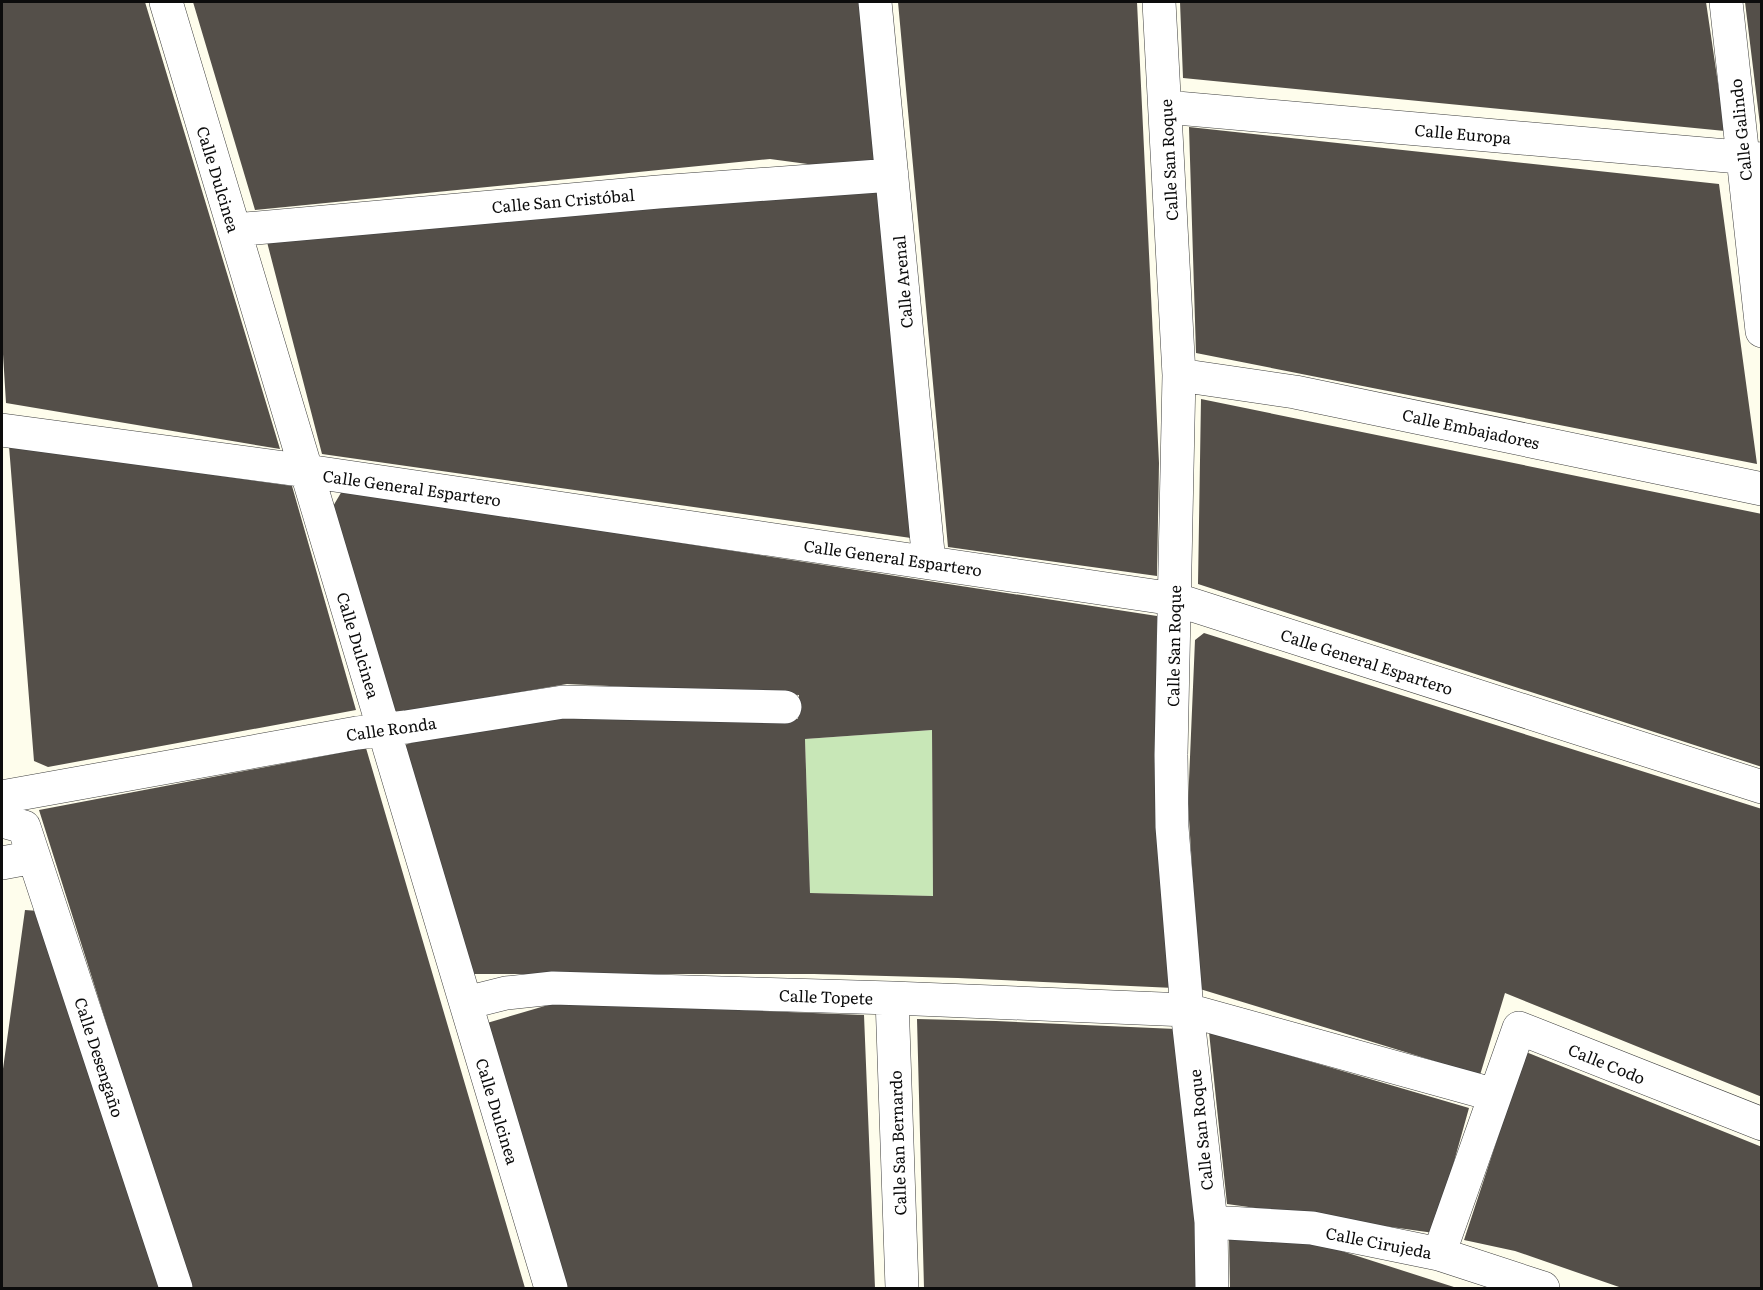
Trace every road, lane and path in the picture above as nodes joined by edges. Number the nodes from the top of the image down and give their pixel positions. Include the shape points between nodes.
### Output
1 (166, 2) edge
2 (875, 2) edge
3 (1159, 2) edge
4 (1726, 2) edge
5 (1165, 107) junction
6 (1752, 158) edge
7 (892, 175) junction
8 (234, 230) junction
9 (1761, 331) edge
10 (1179, 375) junction
11 (2, 430) edge
12 (307, 471) junction
13 (1761, 489) edge
14 (929, 563) junction
15 (1174, 599) junction
16 (785, 707) dead end
17 (385, 729) junction
18 (1761, 787) edge
19 (2, 797) edge
20 (13, 824) edge
21 (34, 857) junction
22 (2, 863) edge
23 (892, 998) junction
24 (466, 1004) junction
25 (1187, 1010) junction
26 (1495, 1095) junction
27 (1761, 1124) edge
28 (1211, 1222) junction
29 (1439, 1254) junction
30 (176, 1288) edge
31 (551, 1288) edge
32 (902, 1288) edge
33 (1212, 1288) edge
34 (1543, 1288) edge

1 - 8 street, Calle Dulcinea
2 - 7 street, Calle Arenal
3 - 5 street, Calle San Roque
4 - 6 street, Calle Galindo
5 - 6 street, Calle Europa
5 - 10 street, Calle San Roque
6 - 9 street, Calle Galindo
7 - 8 street, Calle San Cristóbal
7 - 14 street, Calle Arenal
8 - 12 street, Calle Dulcinea
10 - 13 street, Calle Embajadores via 1295,392
10 - 15 street, Calle San Roque
11 - 12 street, Calle General Espartero
12 - 14 street, Calle General Espartero
12 - 17 street, Calle Dulcinea
14 - 15 street, Calle General Espartero
15 - 18 street, Calle General Espartero
15 - 25 street, Calle San Roque via 1172,827
16 - 17 street, Calle Ronda via 563,702
17 - 19 street, Calle Ronda
17 - 24 street, Calle Dulcinea
20 - 21 street, Calle Desengaño
21 - 22 street
21 - 30 street, Calle Desengaño
23 - 24 street, Calle Topete via 553,988 506,993
23 - 25 street, Calle Topete
23 - 32 street, Calle San Bernardo
24 - 31 street, Calle Dulcinea
25 - 26 street
25 - 28 street, Calle San Roque
26 - 27 street, Calle Codo via 1519,1028
26 - 29 street, Calle Codo
28 - 29 street, Calle Cirujeda via 1312,1228
28 - 33 street, Calle San Roque
29 - 34 street, Calle Cirujeda

